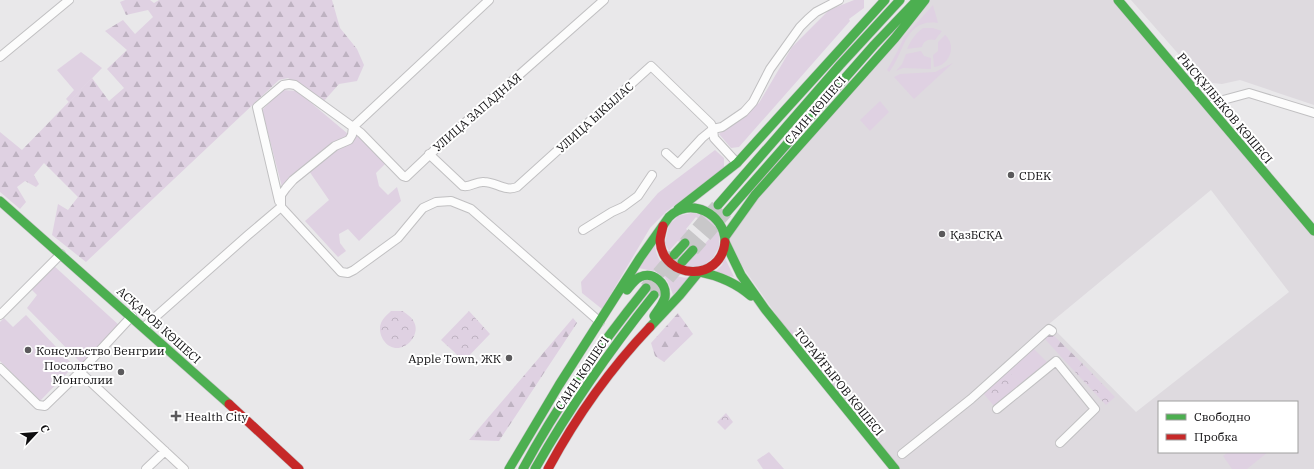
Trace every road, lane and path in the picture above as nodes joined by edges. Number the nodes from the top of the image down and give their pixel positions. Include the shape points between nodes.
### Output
1 (70, 0) edge
2 (489, 0) edge
3 (604, 0) edge
4 (839, 0) edge
5 (885, 0) edge
6 (900, 0) edge
7 (917, 0) edge
8 (925, 0) edge
9 (1118, 0) edge
10 (0, 57) edge
11 (1208, 106) junction
12 (1314, 113) edge
13 (353, 127) junction
14 (713, 129) junction
15 (666, 153) dead end
16 (429, 154) junction
17 (737, 164) junction
18 (652, 175) dead end
19 (0, 201) edge
20 (718, 205) tunnel mouth
21 (281, 208) junction
22 (727, 212) tunnel mouth
23 (670, 217) junction
24 (663, 226) junction
25 (583, 230) dead end
26 (1314, 231) edge
27 (725, 239) junction
28 (685, 243) tunnel mouth
29 (693, 250) tunnel mouth
30 (61, 254) junction
31 (674, 255) tunnel mouth
32 (682, 262) tunnel mouth
33 (699, 272) junction
34 (646, 288) tunnel mouth
35 (654, 295) tunnel mouth
36 (764, 310) junction
37 (0, 315) edge
38 (132, 316) junction
39 (600, 322) junction
40 (144, 327) junction
41 (1052, 331) dead end
42 (638, 339) junction
43 (0, 368) edge
44 (80, 372) junction
45 (997, 410) dead end
46 (1060, 443) dead end
47 (165, 451) junction
48 (902, 454) dead end
49 (146, 469) edge
50 (184, 469) edge
51 (299, 469) edge
52 (509, 469) edge
53 (523, 469) edge
54 (536, 469) edge
55 (548, 469) edge
56 (895, 469) edge

1 - 10 street
2 - 13 street
3 - 16 street, УЛИЦА ЗАПАДНАЯ
4 - 14 street via 816,12 800,27 744,112 722,127
5 - 17 street, САИН КӨШЕСІ
6 - 20 street
7 - 22 street
8 - 27 street, САИН КӨШЕСІ via 895,38 755,195
9 - 11 street, РЫСҚҰЛБЕКОВ КӨШЕСІ
11 - 12 street via 1249,94
11 - 26 street, РЫСҚҰЛБЕКОВ КӨШЕСІ
13 - 16 street, УЛИЦА ЗАПАДНАЯ via 362,133 403,176 406,177
13 - 21 street via 349,140 335,146 286,188 281,195
13 - 21 street via 295,85 283,85 257,107
14 - 15 street via 678,164
14 - 16 street, УЛИЦА ЫКЫЛАС via 711,124 651,66 550,159 513,189 486,182 463,186
14 - 17 street, УЛИЦА ЫКЫЛАС via 714,138
17 - 23 street, САИН КӨШЕСІ
18 - 25 street via 638,196
19 - 30 street, АСҚАРОВ КӨШЕСІ
21 - 39 street via 341,272 348,273 398,238 423,208 436,202 451,201 471,209
21 - 40 street
23 - 24 street
23 - 27 street via 685,209 702,209 715,217 723,229
24 - 33 street via 660,244 668,262 682,271
24 - 39 street
27 - 33 street, САИН КӨШЕСІ via 717,262
27 - 36 street via 741,275
28 - 31 street
29 - 32 street
30 - 37 street
30 - 38 street, АСҚАРОВ КӨШЕСІ
33 - 36 street via 733,282
33 - 42 street, САИН КӨШЕСІ
34 - 53 street, САИН КӨШЕСІ via 598,349 551,420
35 - 54 street, САИН КӨШЕСІ via 606,356 573,405
36 - 56 street, ТОРАЙҒЫРОВ КӨШЕСІ
38 - 40 street, АСҚАРОВ КӨШЕСІ
38 - 44 street
39 - 42 street via 633,282 643,276 657,278 664,287 665,294
39 - 52 street via 540,415
40 - 51 street, АСҚАРОВ КӨШЕСІ
41 - 48 street via 1049,329 971,399
42 - 55 street via 601,384
43 - 44 street via 38,405 45,406
44 - 47 street
45 - 46 street via 1056,361 1096,409
47 - 49 street
47 - 50 street

